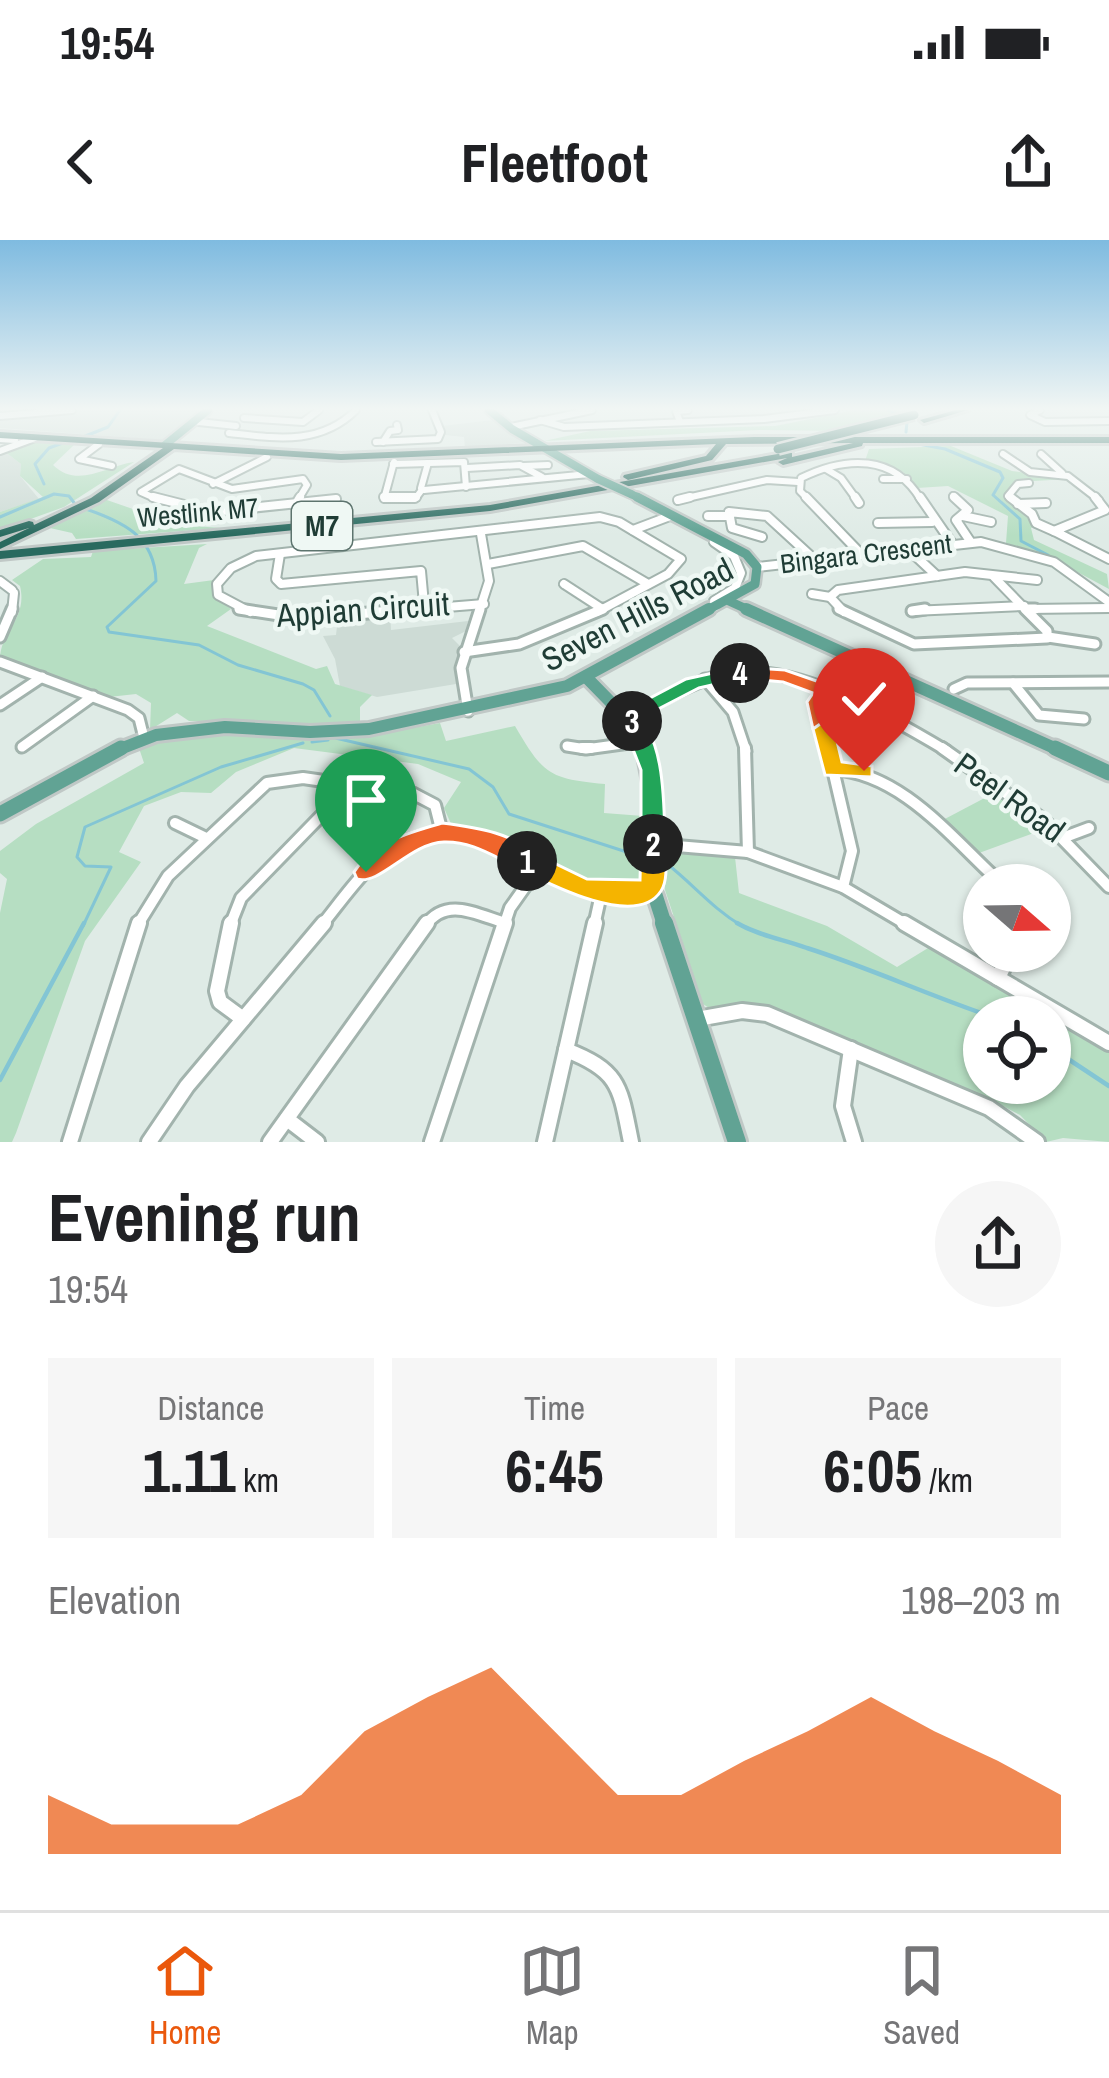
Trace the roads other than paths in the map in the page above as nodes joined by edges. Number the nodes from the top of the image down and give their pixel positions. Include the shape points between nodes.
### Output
1 (86, 452) edge
2 (157, 452) edge
3 (158, 452) edge
4 (239, 452) edge
5 (512, 452) edge
6 (514, 452) edge
7 (517, 452) edge
8 (517, 452) edge
9 (550, 452) edge
10 (574, 452) edge
11 (581, 452) edge
12 (713, 452) edge
13 (718, 452) edge
14 (784, 452) joint
15 (823, 452) edge
16 (553, 454) junction
17 (1003, 454) dead end
18 (1041, 454) dead end
19 (268, 455) junction
20 (391, 462) junction
21 (428, 463) junction
22 (686, 465) junction
23 (112, 466) dead end
24 (524, 466) junction
25 (467, 468) junction
26 (825, 469) junction
27 (310, 472) dead end
28 (1062, 473) junction
29 (596, 476) junction
30 (542, 477) junction
31 (299, 478) junction
32 (883, 479) dead end
33 (907, 479) junction
34 (798, 482) junction
35 (1029, 483) dead end
36 (213, 484) junction
37 (466, 487) junction
38 (422, 490) junction
39 (531, 496) junction
40 (953, 496) dead end
41 (93, 499) junction
42 (338, 499) dead end
43 (678, 500) dead end
44 (297, 502) junction
45 (859, 502) dead end
46 (1018, 504) junction
47 (1044, 504) dead end
48 (489, 505) junction
49 (63, 514) junction
50 (670, 516) junction
51 (708, 516) dead end
52 (727, 516) junction
53 (963, 516) junction
54 (932, 522) junction
55 (991, 522) dead end
56 (878, 523) dead end
57 (633, 530) junction
58 (1054, 531) junction
59 (0, 534) edge
60 (481, 534) junction
61 (762, 537) dead end
62 (714, 538) junction
63 (970, 541) junction
64 (951, 542) junction
65 (908, 548) junction
66 (0, 550) edge
67 (280, 554) junction
68 (861, 554) junction
69 (814, 560) junction
70 (1109, 560) edge
71 (488, 564) junction
72 (757, 567) junction
73 (937, 576) junction
74 (994, 577) junction
75 (1037, 580) dead end
76 (0, 581) edge
77 (564, 584) dead end
78 (648, 584) junction
79 (9, 593) edge
80 (812, 594) dead end
81 (830, 597) junction
82 (424, 604) junction
83 (484, 604) junction
84 (722, 604) junction
85 (1108, 605) edge
86 (601, 608) junction
87 (1025, 608) junction
88 (912, 611) dead end
89 (0, 637) edge
90 (1048, 637) junction
91 (1095, 644) dead end
92 (744, 651) dead end
93 (464, 652) junction
94 (0, 662) edge
95 (749, 672) junction
96 (42, 677) junction
97 (587, 678) junction
98 (705, 679) junction
99 (1013, 683) junction
100 (1108, 684) edge
101 (953, 685) dead end
102 (824, 690) junction
103 (93, 696) junction
104 (0, 705) edge
105 (468, 711) junction
106 (628, 715) junction
107 (1084, 719) dead end
108 (167, 734) junction
109 (144, 738) junction
110 (644, 741) junction
111 (567, 746) dead end
112 (22, 747) dead end
113 (120, 749) junction
114 (832, 769) junction
115 (1109, 772) edge
116 (351, 785) junction
117 (0, 814) edge
118 (175, 823) dead end
119 (1089, 828) dead end
120 (442, 832) junction
121 (1065, 837) junction
122 (206, 838) junction
123 (653, 844) junction
124 (748, 852) junction
125 (980, 864) edge
126 (539, 868) junction
127 (843, 887) junction
128 (1109, 887) edge
129 (651, 890) junction
130 (601, 894) junction
131 (505, 923) junction
132 (1001, 972) edge
133 (998, 978) junction
134 (243, 1019) junction
135 (697, 1019) junction
136 (1109, 1043) edge
137 (851, 1049) junction
138 (566, 1050) junction
139 (286, 1119) junction
140 (70, 1142) edge
141 (149, 1142) edge
142 (270, 1142) edge
143 (317, 1142) edge
144 (433, 1142) edge
145 (545, 1142) edge
146 (631, 1142) edge
147 (736, 1142) edge
148 (854, 1142) edge
149 (1036, 1142) edge

1 - 23 street via 79,459
2 - 41 highway
3 - 41 highway
4 - 19 highway
5 - 19 highway
6 - 20 highway
7 - 16 highway
8 - 16 highway
9 - 16 main road, Seven Hills Road
10 - 16 highway
11 - 16 highway
12 - 22 highway
13 - 22 highway
14 - 39 highway, Westlink M7 / M7
14 - 48 highway, Westlink M7 / M7
15 - 48 highway via 671,484
16 - 24 street
16 - 29 main road, Seven Hills Road
17 - 28 street via 1030,472
18 - 28 street
19 - 20 highway
19 - 36 street
20 - 21 street
20 - 38 street via 385,500 415,499
21 - 25 street
21 - 38 street
22 - 39 highway
24 - 25 street
24 - 30 street
25 - 37 street
26 - 33 street via 875,465
26 - 34 street
26 - 45 street
27 - 31 street
28 - 58 street via 1106,509
29 - 30 street
29 - 50 main road, Seven Hills Road, bridge
30 - 37 street
31 - 36 street via 247,489
31 - 44 street via 307,483
32 - 33 street
33 - 54 street
34 - 43 street via 767,480
34 - 68 street
35 - 46 street via 1008,493
36 - 44 street via 176,469 141,491 198,513
37 - 38 street
39 - 48 highway, Westlink M7 / M7
40 - 53 street via 966,507
41 - 49 highway
42 - 44 street
46 - 47 street
46 - 58 street
48 - 66 highway, Westlink M7 / M7
49 - 59 highway
49 - 66 highway
50 - 57 street
50 - 62 main road, Seven Hills Road
51 - 52 street
52 - 61 street via 732,528
52 - 69 street via 760,511 780,521
53 - 55 street
53 - 63 street via 956,520
54 - 56 street
54 - 64 street
57 - 60 street, Appian Circuit via 591,517
57 - 78 street via 681,560
58 - 70 street
60 - 67 street, Appian Circuit
60 - 71 street
62 - 72 main road, Seven Hills Road
62 - 84 street via 741,573 714,602
63 - 64 street, Bingara Crescent
63 - 85 street, Bingara Crescent via 1054,562
64 - 65 street, Bingara Crescent
65 - 68 street, Bingara Crescent
65 - 73 street
67 - 82 street via 281,584 421,571
67 - 82 street, Appian Circuit via 238,562 220,579 218,595 266,617
68 - 69 street, Bingara Crescent
69 - 72 street, Bingara Crescent
71 - 78 street via 581,546
71 - 83 street
72 - 84 main road, Seven Hills Road via 753,587
73 - 74 street
73 - 81 street
74 - 75 street
74 - 87 street
76 - 79 street
77 - 86 street
78 - 86 street
79 - 89 street via 12,614
80 - 81 street
81 - 90 street via 840,610 914,644
82 - 83 street, Appian Circuit
83 - 93 street
84 - 97 main road, Seven Hills Road
84 - 115 main road
85 - 87 street
86 - 93 street via 524,646
87 - 88 street
87 - 90 street
90 - 91 street
92 - 95 street
93 - 105 street
94 - 96 street
95 - 98 street, Peel Road
95 - 102 street, Peel Road
96 - 103 street
96 - 104 street
97 - 105 main road, Seven Hills Road
97 - 106 main road
98 - 106 street, Peel Road
98 - 124 street via 741,728
99 - 100 street
99 - 101 street
99 - 107 street via 1040,715
102 - 114 street via 817,702
102 - 121 street, Peel Road via 960,758
103 - 109 street via 136,714
103 - 112 street
105 - 108 main road, Seven Hills Road via 369,730
106 - 110 main road
108 - 109 main road, Seven Hills Road
108 - 113 main road, Seven Hills Road
109 - 113 main road, Seven Hills Road
110 - 111 street
110 - 123 main road
113 - 117 main road, Seven Hills Road
114 - 125 street via 864,771 892,785
114 - 127 street via 852,851
116 - 120 street via 426,798
116 - 122 street via 277,779
116 - 134 street via 233,912 218,991
118 - 122 street
119 - 121 street
120 - 126 street via 484,838
120 - 134 street via 376,861
121 - 128 street, Peel Road
122 - 140 street via 152,895 136,928
123 - 124 street
123 - 129 main road
124 - 127 street
126 - 130 street
126 - 131 street
127 - 133 street
129 - 130 street
129 - 135 main road
130 - 138 street
131 - 139 street via 451,908 434,913
131 - 144 street
132 - 133 street
133 - 136 street
134 - 141 street
135 - 137 street via 754,1010
135 - 147 main road
137 - 148 street via 842,1106
137 - 149 street via 989,1108
138 - 145 street
138 - 146 street via 616,1075
139 - 142 street
139 - 143 street

